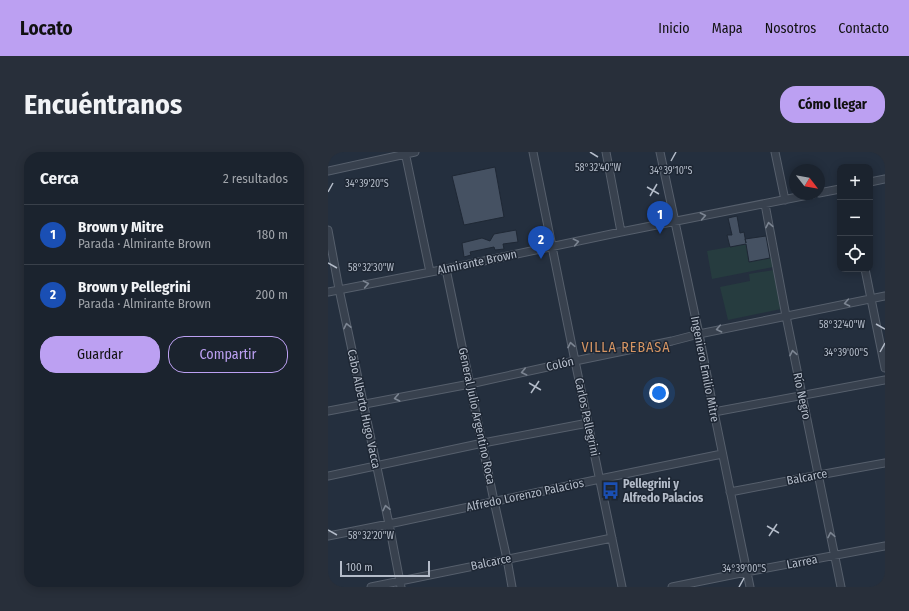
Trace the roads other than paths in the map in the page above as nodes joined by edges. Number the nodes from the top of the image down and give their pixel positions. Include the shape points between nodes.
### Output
1 (415, 152) edge
2 (533, 152) edge
3 (606, 152) edge
4 (660, 152) edge
5 (775, 152) edge
6 (405, 153) edge
7 (328, 171) edge
8 (885, 179) edge
9 (873, 181) edge
10 (837, 190) edge
11 (825, 192) edge
12 (789, 199) edge
13 (785, 200) junction
14 (765, 204) junction
15 (674, 221) junction
16 (328, 230) edge
17 (621, 232) junction
18 (552, 247) junction
19 (446, 269) junction
20 (430, 272) junction
21 (866, 272) edge
22 (339, 289) junction
23 (328, 292) edge
24 (885, 296) edge
25 (871, 298) junction
26 (786, 316) junction
27 (699, 334) junction
28 (574, 361) junction
29 (885, 368) edge
30 (885, 380) edge
31 (470, 384) junction
32 (802, 395) junction
33 (363, 404) junction
34 (328, 411) edge
35 (714, 412) junction
36 (588, 422) junction
37 (483, 443) junction
38 (722, 454) junction
39 (885, 463) edge
40 (377, 466) junction
41 (818, 475) junction
42 (328, 476) edge
43 (600, 479) junction
44 (730, 492) junction
45 (494, 501) junction
46 (389, 524) junction
47 (328, 536) edge
48 (612, 538) junction
49 (885, 546) edge
50 (835, 556) junction
51 (507, 558) junction
52 (746, 572) junction
53 (401, 584) edge
54 (371, 587) edge
55 (512, 587) edge
56 (622, 587) edge
57 (672, 587) edge
58 (750, 587) edge
59 (841, 587) edge

1 - 6 street
2 - 18 street, Carlos Pellegrini
3 - 17 street
4 - 15 street, Ingeniero Emilio Mitre
5 - 13 street
6 - 7 street
6 - 20 street
8 - 9 street
10 - 11 street
12 - 13 street, Almirante Brown
13 - 14 street, Almirante Brown
15 -> 14 street, Almirante Brown
26 -> 14 street, Río Negro
15 - 17 street, Almirante Brown
15 - 27 street, Ingeniero Emilio Mitre
16 - 22 street, Cabo Alberto Hugo Vacca
18 -> 17 street, Almirante Brown
18 - 19 street, Almirante Brown
28 -> 18 street, Carlos Pellegrini
19 - 20 street, Almirante Brown
19 - 31 street, General Julio Argentino Roca
22 -> 20 street, Almirante Brown
21 - 25 street
22 - 23 street, Almirante Brown
33 -> 22 street, Cabo Alberto Hugo Vacca
24 - 25 street, Colón
25 -> 26 street, Colón
25 - 29 street
26 -> 27 street, Colón
32 -> 26 street, Río Negro
27 - 28 street, Colón
27 - 35 street, Ingeniero Emilio Mitre
28 -> 31 street, Colón
28 - 36 street, Carlos Pellegrini
30 - 32 street
31 -> 33 street, Colón
31 - 37 street, General Julio Argentino Roca
32 - 35 street
32 - 41 street, Río Negro
33 - 34 street, Colón
33 - 40 street, Cabo Alberto Hugo Vacca
35 - 38 street, Ingeniero Emilio Mitre
36 - 37 street
36 - 43 street, Carlos Pellegrini
37 - 40 street
37 - 45 street, General Julio Argentino Roca
38 - 43 street, Alfredo Lorenzo Palacios
38 - 44 street, Ingeniero Emilio Mitre
39 - 41 street, Balcarce
40 - 42 street
46 -> 40 street, Cabo Alberto Hugo Vacca
41 - 44 street, Balcarce
50 -> 41 street, Río Negro
43 - 45 street, Alfredo Lorenzo Palacios
43 - 48 street, Carlos Pellegrini
44 - 52 street, Ingeniero Emilio Mitre
45 - 46 street, Alfredo Lorenzo Palacios
45 - 51 street, General Julio Argentino Roca
46 - 47 street, Alfredo Lorenzo Palacios
46 - 53 street, Cabo Alberto Hugo Vacca
48 - 51 street, Balcarce
48 - 56 street, Carlos Pellegrini
49 - 50 street, Larrea
50 - 52 street, Larrea
50 - 59 street, Río Negro
51 - 53 street, Balcarce
51 - 55 street, General Julio Argentino Roca
52 - 57 street, Larrea
52 - 58 street, Ingeniero Emilio Mitre
53 - 54 street, Balcarce

